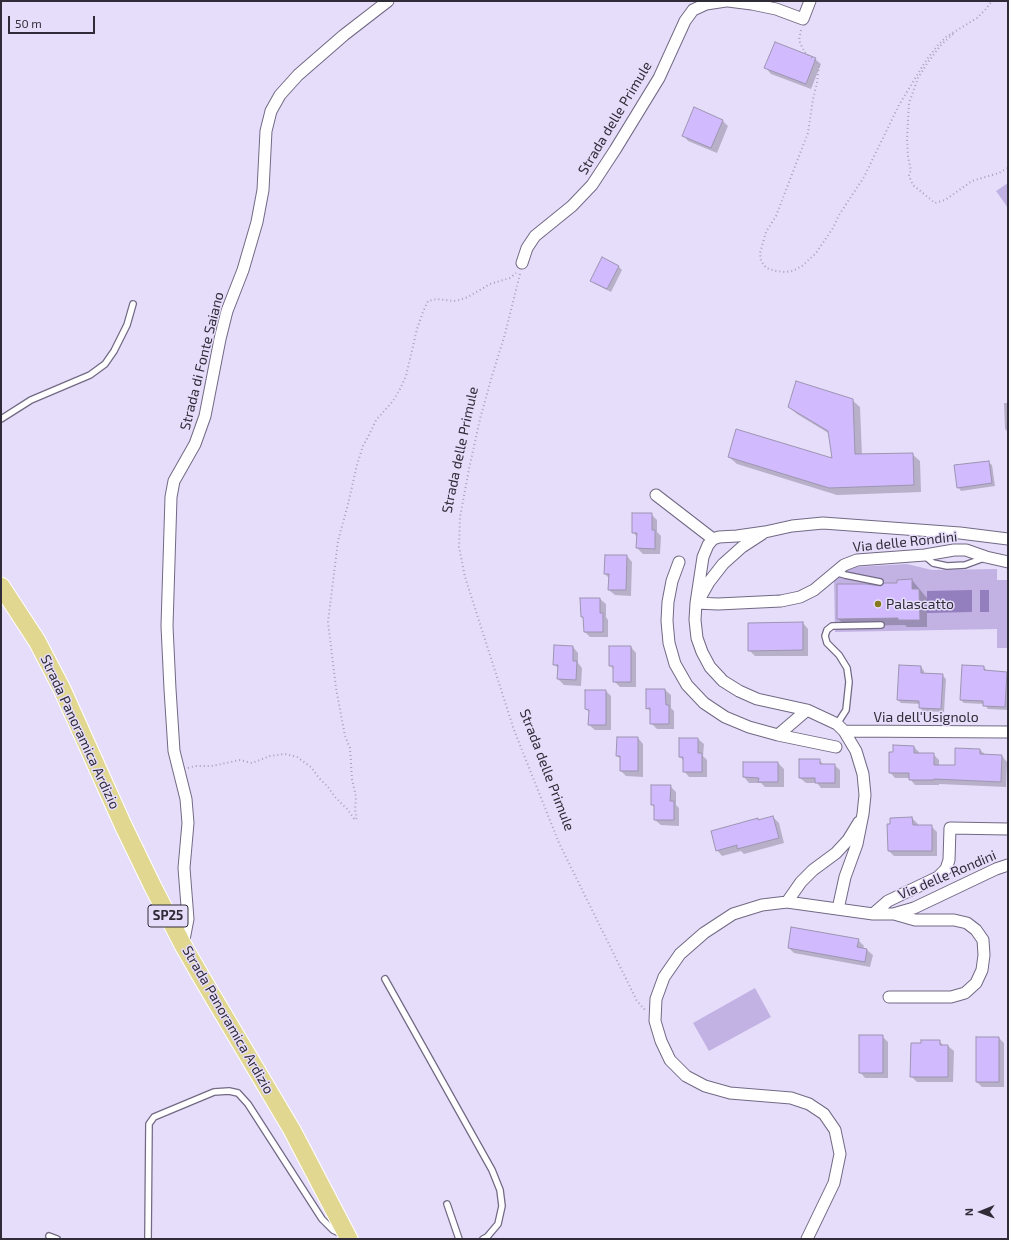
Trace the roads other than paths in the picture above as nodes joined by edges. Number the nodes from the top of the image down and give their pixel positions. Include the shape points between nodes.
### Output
1 (388, 1) edge
2 (727, 1) edge
3 (810, 1) edge
4 (522, 263) road end
5 (133, 304) dead end
6 (1, 419) edge
7 (656, 495) dead end
8 (766, 532) junction
9 (713, 539) junction
10 (1008, 539) edge
11 (925, 555) junction
12 (986, 557) junction
13 (679, 562) dead end
14 (1008, 562) edge
15 (834, 572) junction
16 (880, 582) dead end
17 (1, 586) edge
18 (696, 603) junction
19 (881, 625) dead end
20 (807, 710) junction
21 (841, 728) junction
22 (1008, 732) edge
23 (778, 735) junction
24 (836, 747) dead end
25 (863, 814) junction
26 (1008, 829) edge
27 (1008, 865) edge
28 (788, 902) junction
29 (838, 909) junction
30 (873, 914) junction
31 (893, 914) junction
32 (183, 945) junction
33 (385, 979) dead end
34 (889, 997) dead end
35 (447, 1204) dead end
36 (49, 1236) dead end
37 (349, 1238) edge
38 (57, 1239) edge
39 (148, 1239) edge
40 (459, 1239) edge
41 (483, 1239) edge
42 (807, 1239) edge

1 - 32 street, Strada di Fonte Saiano via 344,34 298,75 280,95 271,111 266,131 258,222 227,310 205,416 195,444 174,482 171,497 167,626 174,751 186,800 188,823 184,868 188,919
2 - 3 street, Strada delle Primule via 776,9 802,19
2 - 4 street, Strada delle Primule via 706,4 693,10 685,21 659,78 604,168 572,206 535,236 527,248
5 - 6 lane via 127,325 105,364 90,375 31,400
7 - 9 street
8 - 9 street, Via delle Rondini
8 - 10 street, Via delle Rondini via 823,523
8 - 18 street, Via delle Rondini via 723,564
9 - 18 street via 704,557
11 - 12 street, Via delle Rondini via 966,550
11 - 12 lane via 934,563 947,566 965,565
11 - 15 street, Via delle Rondini via 857,560
12 - 14 street, Via delle Rondini
13 - 23 street via 668,602 668,643 675,664 687,685 704,703 725,717
15 - 16 lane
15 - 18 street, Via delle Rondini via 814,590 800,597 782,601
17 - 32 main road, Strada Panoramica Ardizio / SP25 via 37,641 62,689 123,825
18 - 20 street via 697,638 710,667 722,681 757,699
19 - 21 lane via 832,626 827,630 827,643 839,654 847,668 849,682
20 - 21 street
20 - 23 street
21 - 22 street, Via dell'Usignolo
21 - 25 street via 856,751 863,774
23 - 24 street
25 - 28 street via 848,840 801,882
25 - 29 street
26 - 30 street, Via delle Rondini via 950,828 949,860 946,869 938,877 888,901
27 - 31 street, Via delle Rondini via 914,908
28 - 29 street, Via delle Rondini
28 - 42 street, Via delle Rondini via 762,905 733,914 704,933 680,954 664,977 656,1000 654,1021 660,1042 670,1060 686,1076 705,1086 730,1093 791,1098 809,1104 824,1114 834,1130 840,1154 834,1183
29 - 30 street, Via delle Rondini
30 - 31 street, Via delle Rondini
31 - 34 street via 915,920 954,920 967,923 976,930 982,940 984,955 982,970 976,983 965,992 951,997
32 - 37 main road, Strada Panoramica Ardizio / SP25 via 292,1130
33 - 41 lane via 492,1170 500,1190 502,1206 498,1224
35 - 40 lane
36 - 38 lane
37 - 39 lane via 333,1230 322,1219 248,1104 238,1093 229,1091 214,1092 154,1117 149,1124

